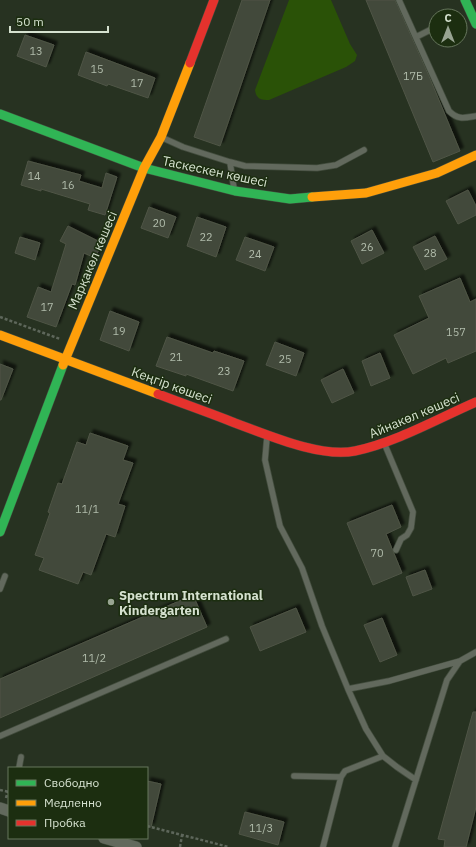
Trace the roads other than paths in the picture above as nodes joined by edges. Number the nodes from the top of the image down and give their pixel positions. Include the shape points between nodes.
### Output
1 (214, 0) edge
2 (399, 0) edge
3 (465, 0) edge
4 (476, 24) edge
5 (428, 31) edge
6 (416, 37) junction
7 (0, 114) edge
8 (476, 116) edge
9 (161, 137) junction
10 (364, 150) dead end
11 (476, 155) edge
12 (230, 162) junction
13 (144, 168) junction
14 (235, 191) junction
15 (0, 335) edge
16 (65, 359) junction
17 (476, 402) edge
18 (268, 435) junction
19 (385, 443) junction
20 (337, 452) joint
21 (0, 532) edge
22 (396, 550) dead end
23 (5, 576) dead end
24 (0, 589) edge
25 (226, 639) dead end
26 (476, 652) edge
27 (460, 661) junction
28 (348, 689) junction
29 (0, 736) edge
30 (382, 756) junction
31 (21, 757) dead end
32 (19, 767) edge
33 (294, 776) dead end
34 (341, 777) junction
35 (416, 780) junction
36 (107, 839) edge
37 (135, 847) edge
38 (323, 847) edge
39 (395, 847) edge

1 - 9 street, Марқакөл көшесі
2 - 6 lane
3 - 4 street
5 - 6 lane
6 - 8 lane via 448,111 454,117
7 - 13 street, Таскескен көшесі
9 - 12 lane
9 - 13 street, Марқакөл көшесі
10 - 12 lane via 336,165 317,168 245,166
11 - 14 street, Таскескен көшесі via 437,173 366,193 290,199
12 - 14 lane
13 - 14 street, Таскескен көшесі
13 - 16 street, Марқакөл көшесі
15 - 16 street, Кеңгір көшесі
16 - 18 street, Кеңгір көшесі
16 - 21 street, Марқакөл көшесі
17 - 19 street, Айнакөл көшесі
18 - 20 street, Кеңгір көшесі via 315,449
18 - 28 lane via 265,460 280,526 302,568
19 - 20 street, Айнакөл көшесі via 354,451
19 - 22 lane via 413,512 411,528 400,539
23 - 24 lane
25 - 29 lane
26 - 27 lane
27 - 28 lane via 389,681
27 - 35 lane via 447,680
28 - 30 lane via 366,729
30 - 34 lane via 345,771
30 - 35 lane
31 - 32 lane
33 - 34 lane
34 - 38 lane
35 - 39 lane
36 - 37 street

